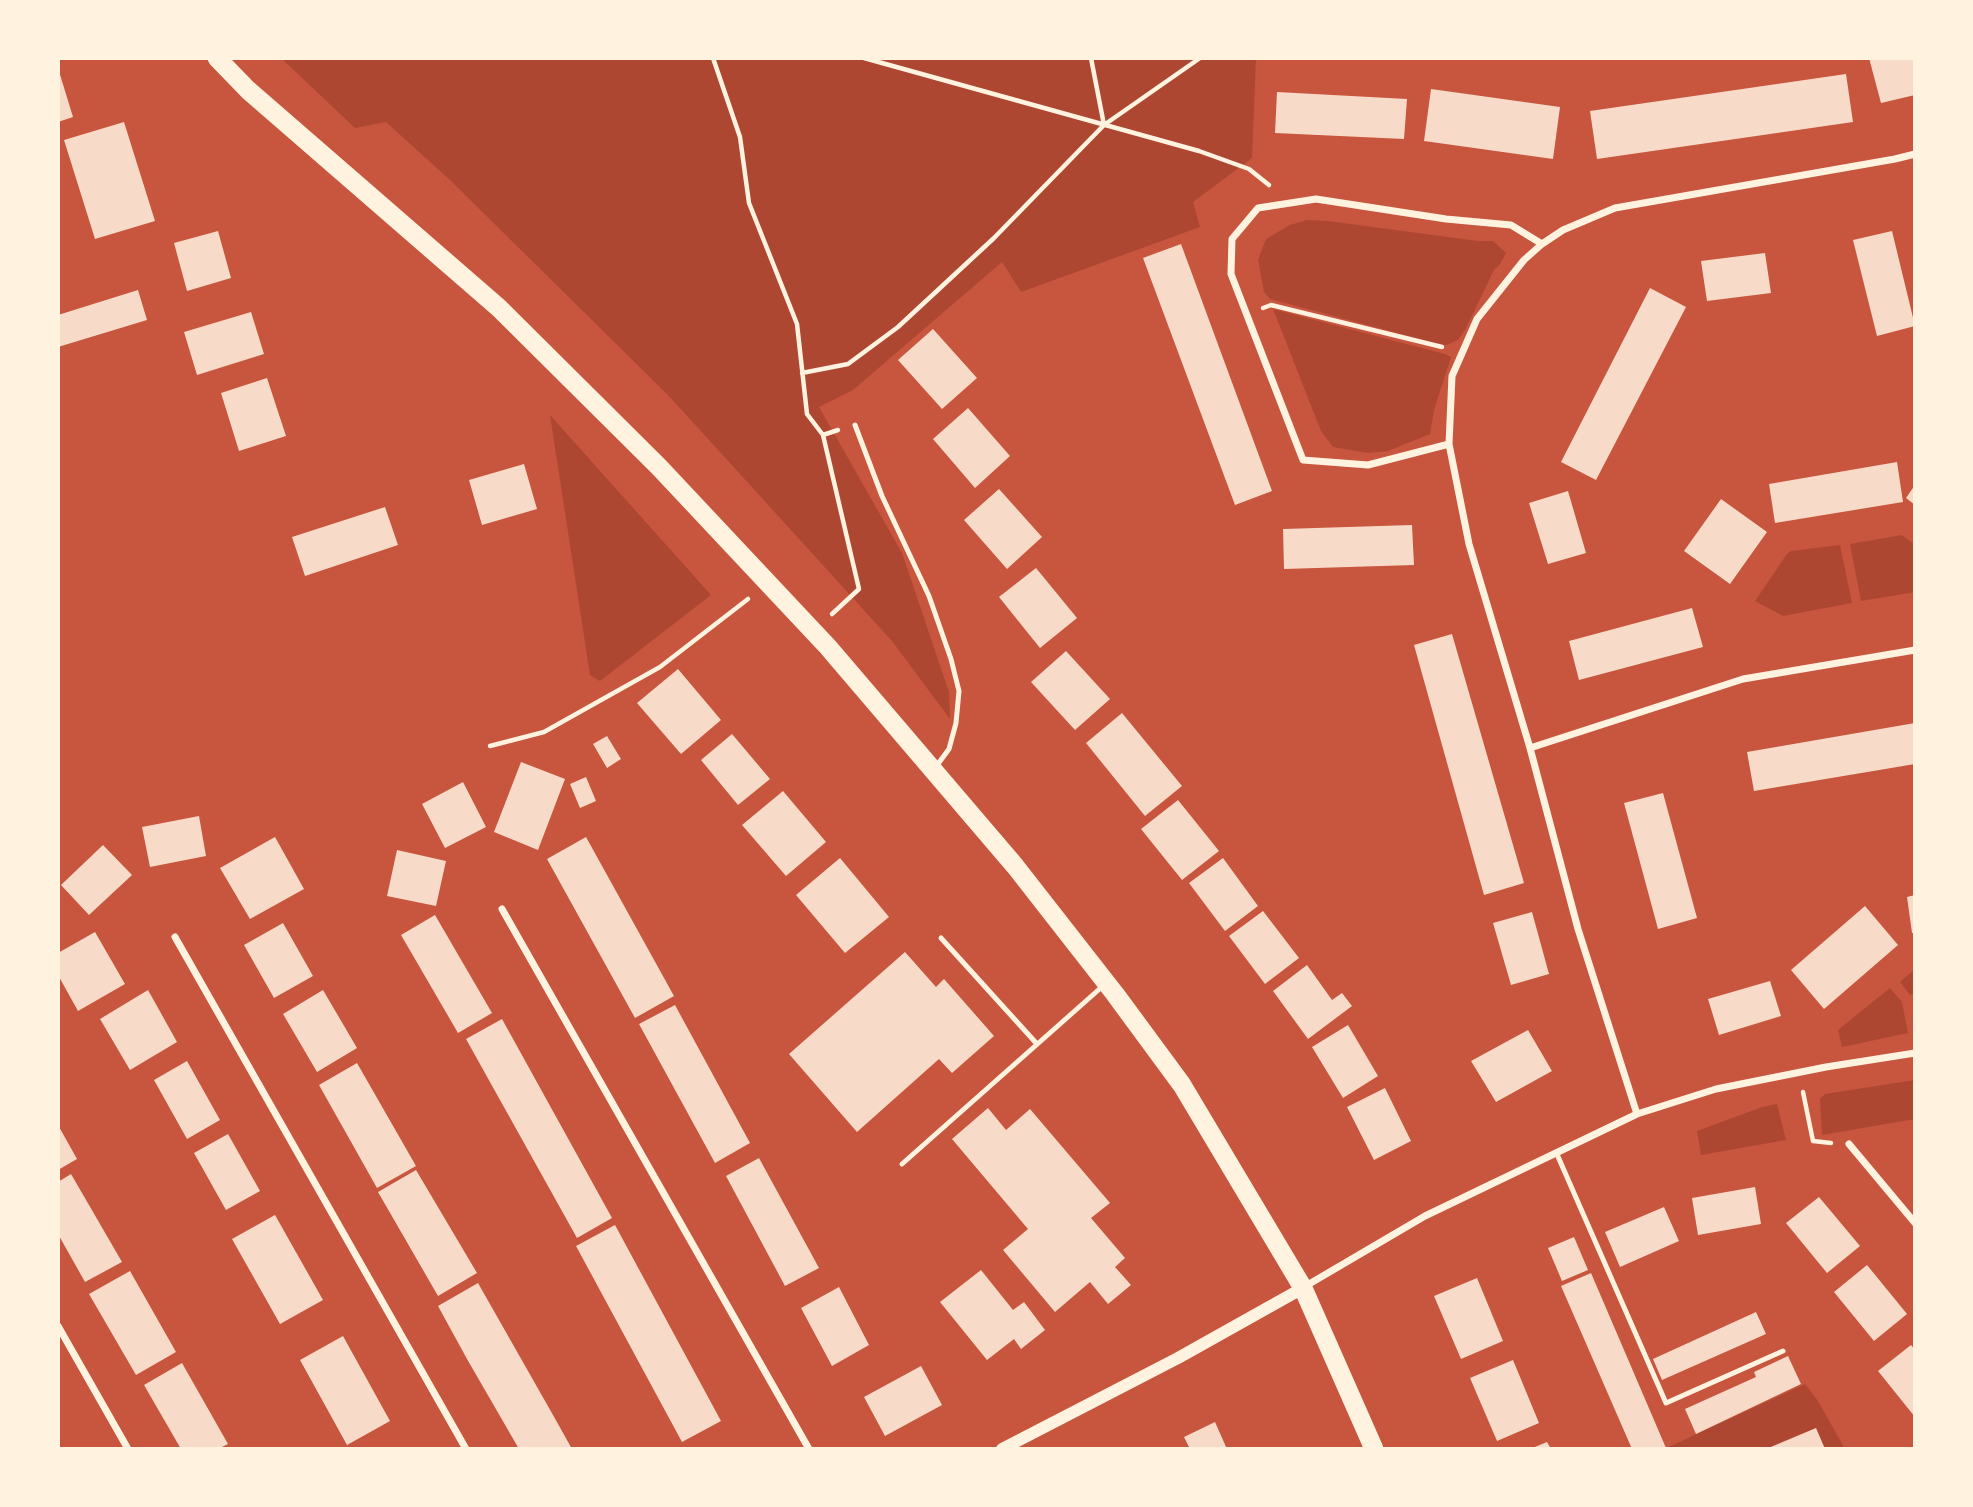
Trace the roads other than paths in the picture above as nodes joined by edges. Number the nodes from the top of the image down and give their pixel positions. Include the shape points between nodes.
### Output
1 (217, 58) edge
2 (1915, 154) edge
3 (1542, 244) junction
4 (855, 425) road end
5 (1449, 444) junction
6 (1915, 650) edge
7 (1530, 748) junction
8 (933, 771) junction
9 (502, 909) dead end
10 (175, 937) dead end
11 (941, 938) dead end
12 (1106, 983) junction
13 (1037, 1044) junction
14 (1915, 1053) edge
15 (1637, 1114) junction
16 (1849, 1144) road end
17 (1556, 1152) junction
18 (902, 1164) dead end
19 (1915, 1223) edge
20 (1303, 1288) junction
21 (58, 1326) edge
22 (1783, 1351) dead end
23 (128, 1449) edge
24 (466, 1449) edge
25 (809, 1449) edge
26 (1002, 1449) edge
27 (1374, 1449) edge

1 - 8 highway via 499,308 659,467 814,632
2 - 3 street via 1615,208
3 - 5 street via 1477,319 1452,376
3 - 5 street via 1511,225 1316,199 1258,208 1232,239 1231,274 1303,460 1368,465
4 - 8 lane via 929,596 959,691 949,749
5 - 7 street via 1469,544
6 - 7 street via 1744,679
7 - 15 street via 1578,929
8 - 12 highway
9 - 25 street
10 - 24 street
11 - 13 lane
12 - 13 lane
12 - 20 highway via 1182,1085
13 - 18 lane
14 - 15 street via 1716,1089
15 - 17 street
16 - 19 street
17 - 20 street via 1425,1216
17 - 22 lane via 1666,1403
20 - 26 street
20 - 27 highway
21 - 23 street

